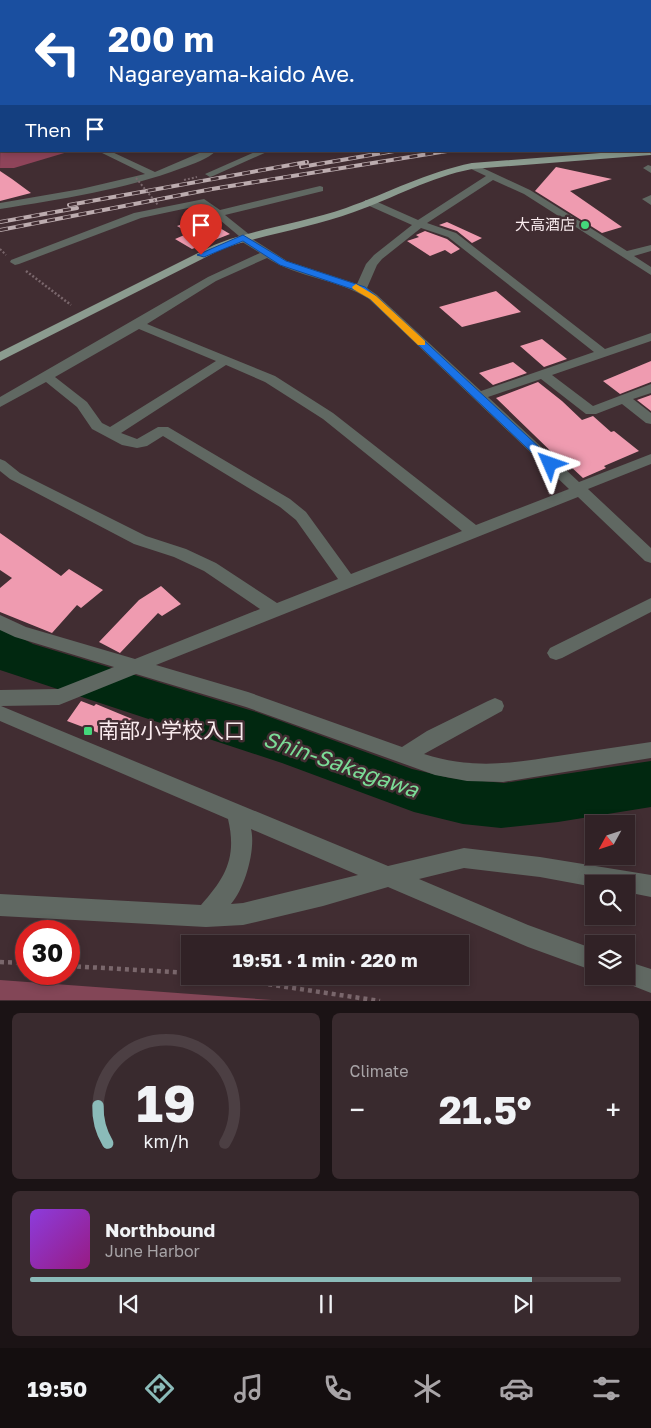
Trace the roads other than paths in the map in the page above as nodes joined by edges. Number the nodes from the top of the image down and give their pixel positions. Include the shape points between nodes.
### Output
1 (104, 152) edge
2 (263, 152) edge
3 (651, 152) edge
4 (208, 154) edge
5 (472, 166) junction
6 (152, 174) junction
7 (210, 174) dead end
8 (492, 176) junction
9 (320, 189) dead end
10 (369, 202) junction
11 (0, 206) edge
12 (220, 213) junction
13 (419, 224) junction
14 (244, 237) junction
15 (651, 248) edge
16 (267, 254) junction
17 (626, 255) junction
18 (15, 262) road end
19 (651, 272) edge
20 (362, 289) junction
21 (138, 324) junction
22 (651, 337) edge
23 (603, 353) junction
24 (0, 357) edge
25 (226, 360) junction
26 (543, 374) junction
27 (47, 377) junction
28 (651, 388) edge
29 (478, 396) junction
30 (623, 398) junction
31 (0, 403) edge
32 (651, 420) edge
33 (111, 433) junction
34 (651, 459) edge
35 (0, 464) edge
36 (578, 490) junction
37 (474, 532) junction
38 (644, 540) edge
39 (651, 557) edge
40 (348, 581) junction
41 (651, 604) edge
42 (275, 610) junction
43 (0, 622) edge
44 (556, 653) dead end
45 (137, 666) junction
46 (0, 698) edge
47 (495, 706) dead end
48 (0, 713) edge
49 (651, 750) edge
50 (404, 756) junction
51 (237, 813) junction
52 (387, 877) junction
53 (651, 886) edge
54 (0, 905) edge
55 (206, 916) junction
56 (585, 957) edge
57 (635, 975) edge
58 (651, 981) edge

1 - 6 street
2 - 7 street
3 - 5 main road
4 - 6 street via 185,165
5 - 8 street
5 - 10 main road via 432,176
6 - 11 street via 102,188
8 - 13 street
8 - 17 street via 527,192
9 - 12 street
10 - 13 street
10 - 14 main road via 330,216
12 - 14 street
12 - 18 street via 204,202 138,215
13 - 20 street via 378,257
13 - 23 street via 452,235
14 - 16 street
14 - 24 main road via 218,247
15 - 17 street
16 - 20 street via 302,270
16 - 21 street via 204,284
17 - 19 street
20 - 29 street
21 - 25 street
21 - 27 street
22 - 23 street
23 - 26 street
25 - 33 street
25 - 37 street via 270,379 313,405
26 - 29 street
26 - 30 street via 591,411
27 - 31 street
27 - 33 street via 79,401 93,416 97,426
28 - 30 street
29 - 36 street
30 - 32 street
33 - 40 street via 132,445 139,445 163,430 285,503 301,516
34 - 36 street
35 - 42 street via 15,476 95,518 140,540 210,567
36 - 37 street
36 - 38 street
37 - 40 street
38 - 39 street
40 - 42 street
41 - 44 street
42 - 45 street
43 - 45 street via 21,632
45 - 46 street via 59,697
45 - 50 street via 248,700
47 - 50 street
48 - 51 street
49 - 50 street via 503,773 467,772
51 - 52 street
51 - 55 street via 243,837 237,871 227,892
52 - 53 street via 464,858
52 - 55 street via 243,914
52 - 56 street
54 - 55 street
57 - 58 street

